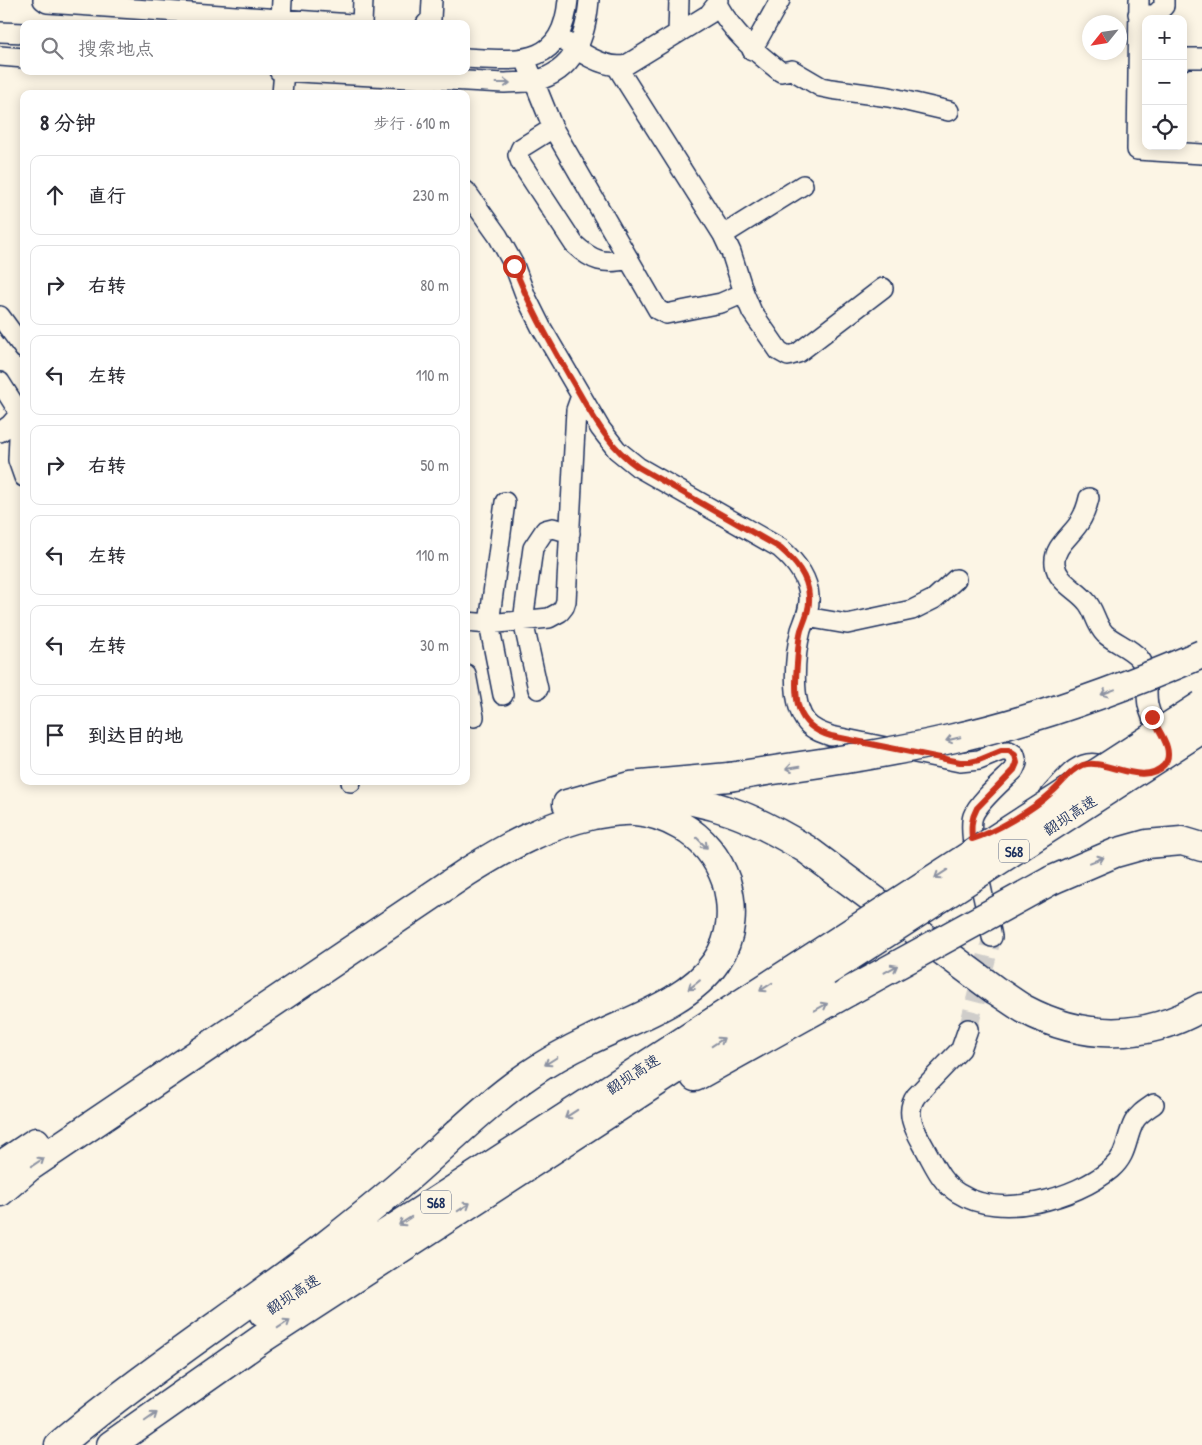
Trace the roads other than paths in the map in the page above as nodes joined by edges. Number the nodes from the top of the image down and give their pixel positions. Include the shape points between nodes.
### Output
1 (43, 0) edge
2 (282, 0) edge
3 (363, 0) edge
4 (432, 0) edge
5 (568, 0) edge
6 (589, 0) edge
7 (679, 0) edge
8 (780, 0) edge
9 (1164, 0) edge
10 (718, 2) edge
11 (1138, 7) edge
12 (281, 19) junction
13 (295, 20) edge
14 (362, 20) edge
15 (430, 20) edge
16 (0, 32) edge
17 (678, 33) junction
18 (20, 34) edge
19 (559, 37) junction
20 (752, 50) junction
21 (577, 51) junction
22 (0, 56) edge
23 (20, 58) edge
24 (470, 58) edge
25 (1187, 58) edge
26 (1202, 58) edge
27 (525, 59) junction
28 (617, 67) junction
29 (284, 75) edge
30 (341, 75) edge
31 (534, 81) junction
32 (442, 82) edge
33 (282, 90) edge
34 (949, 111) dead end
35 (553, 128) junction
36 (1142, 150) edge
37 (1180, 150) edge
38 (1202, 154) edge
39 (803, 185) dead end
40 (470, 201) edge
41 (723, 235) junction
42 (629, 259) junction
43 (883, 288) dead end
44 (744, 293) junction
45 (0, 316) edge
46 (20, 344) edge
47 (0, 382) edge
48 (582, 396) junction
49 (20, 410) edge
50 (20, 417) edge
51 (0, 432) edge
52 (20, 442) edge
53 (20, 466) edge
54 (1089, 498) dead end
55 (505, 502) dead end
56 (570, 533) junction
57 (956, 579) dead end
58 (806, 617) junction
59 (524, 621) junction
60 (470, 622) edge
61 (489, 624) junction
62 (1202, 654) edge
63 (538, 689) dead end
64 (503, 695) dead end
65 (470, 696) edge
66 (1202, 705) edge
67 (474, 717) dead end
68 (1202, 729) edge
69 (577, 801) junction
70 (634, 810) junction
71 (972, 839) junction
72 (1202, 847) edge
73 (992, 937) tunnel mouth
74 (817, 967) junction
75 (1202, 1007) edge
76 (1202, 1027) edge
77 (968, 1029) tunnel mouth
78 (1154, 1104) dead end
79 (0, 1166) edge
80 (0, 1192) edge
81 (488, 1192) junction
82 (59, 1445) edge
83 (66, 1445) edge
84 (111, 1445) edge

1 - 12 street via 46,3
2 - 12 street
3 - 14 street
4 - 15 street
5 - 19 street via 567,18
6 - 21 street via 587,22
7 - 17 street
8 - 20 street
9 - 11 street via 1164,6 1155,15
10 - 17 street via 709,14
10 - 20 street via 737,35
11 - 36 street via 1137,150
12 - 13 street
16 - 18 street
17 - 28 street via 626,65
19 - 21 street
19 - 27 street via 543,53
20 - 34 street via 781,72 792,70 821,87 888,97
21 - 28 street
21 - 31 street via 557,72
22 - 23 street
24 - 27 street
25 - 26 street
27 - 31 street
28 - 41 street
29 - 33 street
30 - 32 street
32 -> 31 street
31 - 35 street
35 - 42 street
35 - 42 street via 521,148 518,155 520,164 574,244 586,255 607,262
37 - 38 street
39 - 41 street
40 - 48 street via 498,236 541,327
41 - 44 street
42 - 44 street via 662,313 721,302
43 - 44 street via 798,353 788,356 780,351 752,312
45 - 46 street
47 - 49 street
48 - 56 street via 576,410
48 - 58 street via 600,428 627,459 771,542 789,556 808,586
50 - 51 street
52 - 53 street
54 - 71 street via 1086,512 1055,555 1055,566 1059,576 1090,606 1104,633 1130,650 1145,668 1148,707 1168,749 1168,759 1162,767 1139,774 1096,764 1084,765 1070,773 1040,801 996,830
55 - 61 street
56 - 59 street via 564,607 549,618
56 - 59 street via 553,528 545,530 533,548
57 - 58 street via 934,599 912,610 846,624
58 - 71 street via 798,645 796,691 802,716 814,730 960,762 979,760 1001,751 1015,755 1017,763 1014,770 973,814
59 - 61 street
59 - 63 street
60 - 61 street
61 - 64 street
62 -> 69 highway, bridge via 1100,695 1022,721 951,739 729,777 630,786
65 - 67 street
66 -> 74 highway, 翻坝高速 / S68, bridge
68 - 74 highway, 翻坝高速 / S68, bridge
69 - 75 highway via 608,796 668,796 698,801 754,820 806,849 995,990 1024,1009 1056,1023 1090,1032 1123,1033 1156,1028
69 - 79 highway via 546,810 486,840
70 - 76 highway via 693,816 745,834 771,848 986,1004 1028,1030 1050,1039 1073,1046 1118,1050 1164,1043
80 -> 70 highway via 28,1168 494,855 548,828 605,813
70 -> 82 highway via 670,820 686,829 714,855 723,873 731,909 730,927 726,945 706,976 664,1004 560,1056 504,1092 333,1240
71 - 73 street
81 -> 72 highway, bridge via 1052,880 1114,853 1147,844 1182,842
81 -> 74 highway, 翻坝高速 / S68
74 -> 83 highway, 翻坝高速 / S68 via 252,1320
77 - 78 street via 961,1049 916,1096 910,1110 914,1126 937,1172 958,1194 972,1200 1016,1206 1045,1201 1097,1178 1121,1157 1134,1122
84 -> 81 highway, 翻坝高速 / S68 via 263,1338

